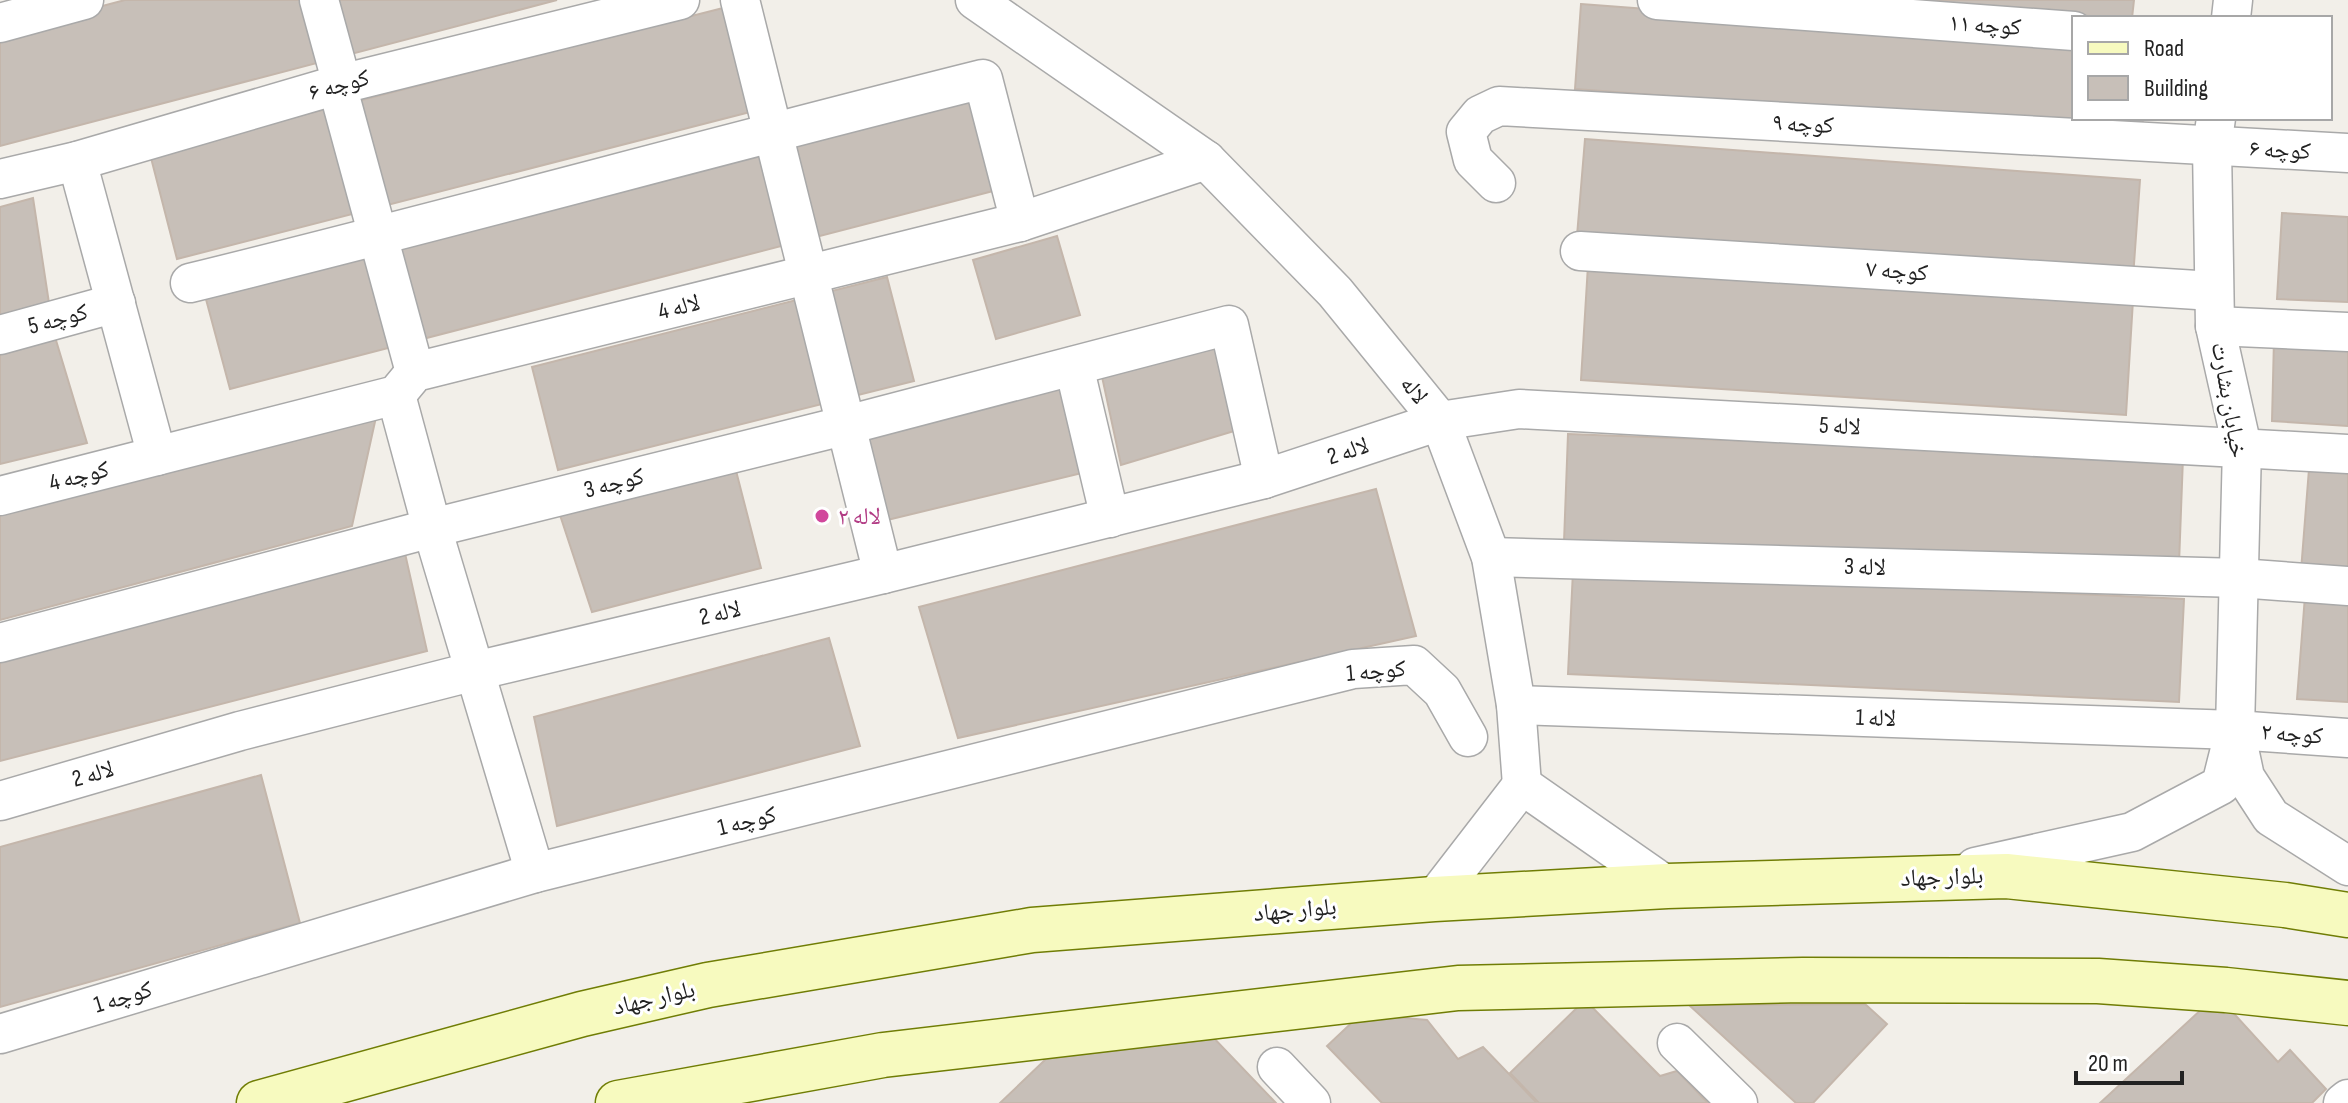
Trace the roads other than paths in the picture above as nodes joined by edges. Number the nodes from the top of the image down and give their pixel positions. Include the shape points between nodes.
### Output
1 (84, 0) edge
2 (319, 0) edge
3 (680, 0) edge
4 (740, 0) edge
5 (975, 0) edge
6 (1657, 0) edge
7 (0, 23) edge
8 (2072, 31) edge
9 (339, 85) junction
10 (772, 132) junction
11 (2214, 132) edge
12 (2348, 153) edge
13 (1206, 160) junction
14 (77, 161) junction
15 (0, 179) edge
16 (1496, 183) dead end
17 (1020, 222) junction
18 (379, 236) junction
19 (1580, 251) dead end
20 (808, 275) junction
21 (190, 283) dead end
22 (116, 303) junction
23 (2214, 308) junction
24 (2348, 332) edge
25 (0, 335) edge
26 (1074, 366) junction
27 (406, 384) junction
28 (1440, 421) junction
29 (847, 425) junction
30 (2242, 447) junction
31 (2348, 454) edge
32 (157, 456) junction
33 (1264, 479) junction
34 (0, 496) edge
35 (1110, 518) junction
36 (432, 528) junction
37 (1491, 557) junction
38 (883, 574) junction
39 (2239, 578) junction
40 (2348, 586) edge
41 (0, 643) edge
42 (475, 671) junction
43 (1516, 705) junction
44 (2235, 730) junction
45 (1468, 737) dead end
46 (2348, 738) edge
47 (1522, 785) junction
48 (0, 801) edge
49 (2348, 866) edge
50 (535, 873) junction
51 (1928, 878) junction
52 (1667, 886) junction
53 (1434, 899) junction
54 (2348, 915) edge
55 (2348, 1003) edge
56 (0, 1034) edge
57 (1677, 1043) dead end
58 (1277, 1067) dead end
59 (2348, 1099) edge
60 (259, 1103) edge
61 (618, 1103) edge
62 (1311, 1103) edge
63 (1738, 1103) edge
64 (2343, 1103) edge

1 - 7 street
2 - 9 street
3 - 9 street, کوچه ۶
4 - 10 street
5 - 13 street, لاله
6 - 8 street, کوچه ۱۱
9 - 14 street, کوچه ۶
9 - 18 street
10 - 17 street via 983,79
10 - 18 street
10 - 20 street
11 - 12 street, کوچه ۶
11 - 16 street, کوچه ۹ via 1499,106 1480,115 1466,132 1473,160
11 - 23 street, خیابان بشارت
13 - 17 street, لاله 4
13 - 28 street, لاله via 1335,292
14 - 15 street, کوچه ۶
14 - 22 street
17 - 20 street, لاله 4
18 - 21 street
18 - 27 street
19 - 23 street, کوچه ۷
20 - 27 street, لاله 4
20 - 29 street
22 - 25 street, کوچه 5
22 - 32 street
23 - 24 street, کوچه ۷
23 - 30 street, خیابان بشارت
26 - 29 street, کوچه 3
26 - 33 street, کوچه 3 via 1229,325
26 - 35 street
27 - 32 street, لاله 4
27 - 36 street
28 - 30 street, لاله 5 via 1519,409
28 - 33 street, لاله 2
28 - 37 street, لاله
29 - 36 street, کوچه 3
29 - 38 street
30 - 31 street, لاله 5
30 - 39 street, خیابان بشارت
32 - 34 street, کوچه 4
33 - 35 street, لاله 2
35 - 38 street, لاله 2
36 - 41 street, کوچه 3
36 - 42 street
37 - 39 street, لاله 3
37 - 43 street, لاله
38 - 42 street, لاله 2
39 - 40 street, لاله 3
39 - 44 street, خیابان بشارت
42 - 48 street, لاله 2 via 240,731
42 - 50 street
43 - 44 street, لاله 1
43 - 47 street, لاله
44 - 46 street, کوچه ۲
44 - 49 street, خیابان بشارت via 2245,777 2271,817
44 - 51 street, خیابان بشارت via 2221,785 2132,832
45 - 50 street, کوچه 1 via 1442,691 1414,665 1353,669
47 - 52 street
47 - 53 street
50 - 56 street, کوچه 1
51 - 52 main road, بلوار جهاد
51 - 54 main road, بلوار جهاد via 2006,876
52 - 53 main road, بلوار جهاد
53 - 60 main road, بلوار جهاد via 1032,930 708,985
55 - 61 main road via 2098,981 1803,980 1458,988 883,1055
57 - 63 street
58 - 62 street
59 - 64 street

